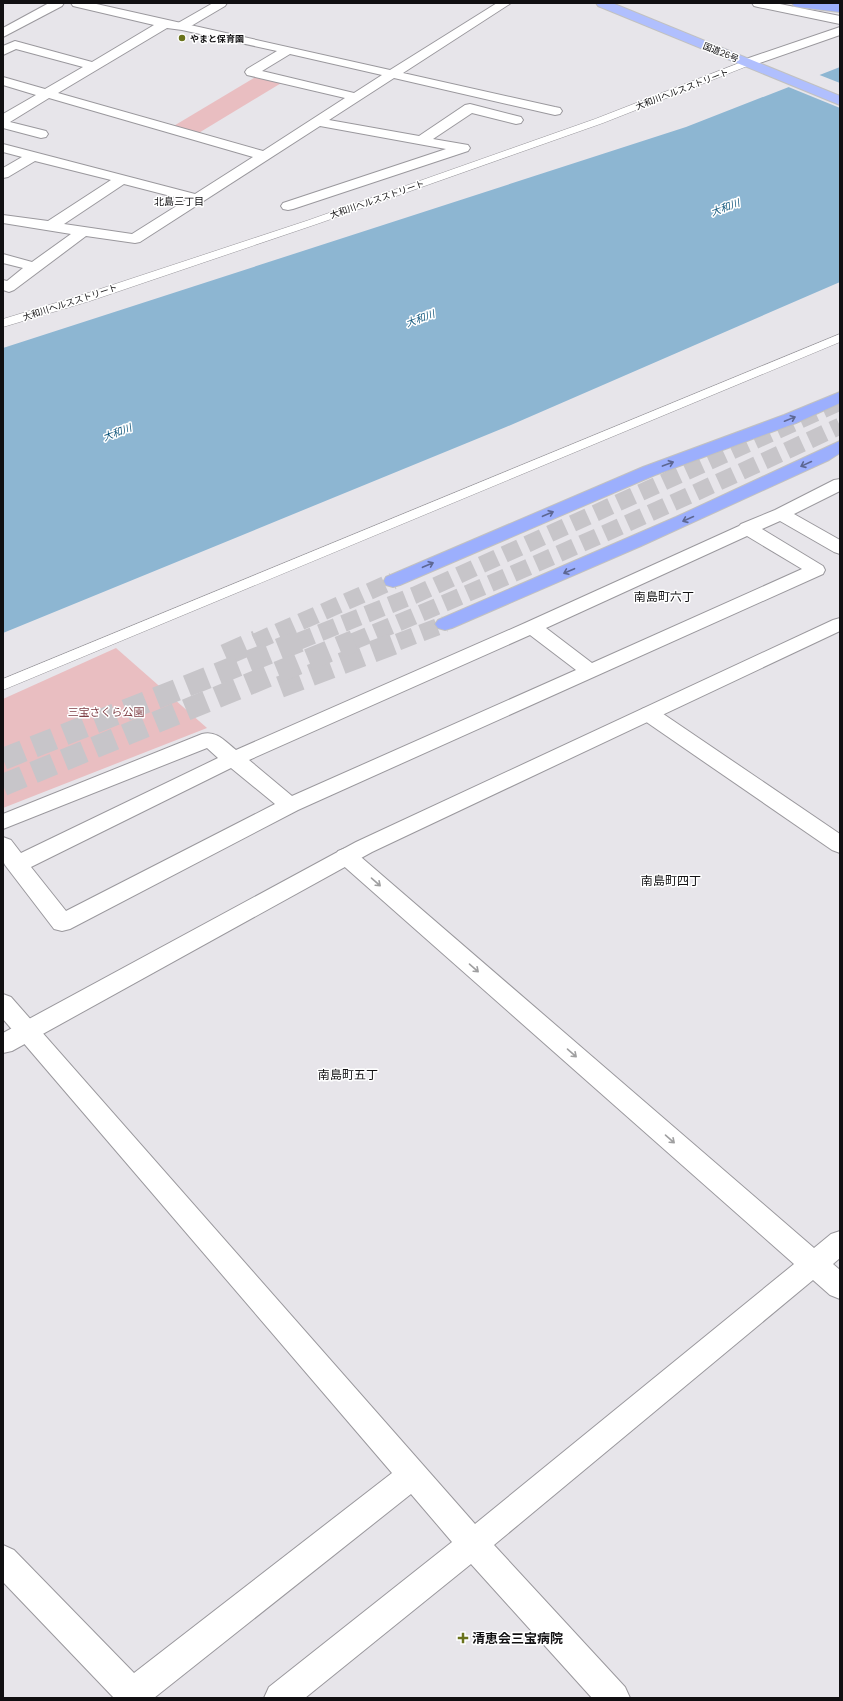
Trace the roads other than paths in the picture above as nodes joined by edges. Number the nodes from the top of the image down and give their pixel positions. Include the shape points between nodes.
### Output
1 (58, 3) edge
2 (77, 3) edge
3 (221, 3) edge
4 (505, 3) edge
5 (602, 3) edge
6 (625, 3) edge
7 (758, 3) edge
8 (798, 3) edge
9 (104, 6) edge
10 (840, 8) edge
11 (840, 20) edge
12 (165, 24) junction
13 (182, 26) junction
14 (840, 31) edge
15 (3, 33) edge
16 (289, 50) junction
17 (3, 51) edge
18 (757, 62) junction
19 (94, 66) junction
20 (392, 73) junction
21 (3, 81) edge
22 (840, 91) edge
23 (48, 94) junction
24 (356, 97) junction
25 (840, 101) edge
26 (555, 111) dead end
27 (3, 120) edge
28 (516, 120) dead end
29 (318, 122) junction
30 (3, 124) edge
31 (41, 134) dead end
32 (421, 141) junction
33 (3, 148) edge
34 (33, 156) junction
35 (265, 156) junction
36 (3, 174) edge
37 (122, 179) junction
38 (198, 199) junction
39 (288, 206) dead end
40 (3, 219) edge
41 (51, 226) junction
42 (84, 231) junction
43 (3, 258) edge
44 (34, 267) junction
45 (3, 285) edge
46 (3, 323) edge
47 (840, 338) edge
48 (840, 397) edge
49 (840, 446) edge
50 (840, 484) edge
51 (780, 514) junction
52 (747, 528) junction
53 (840, 548) edge
54 (393, 581) tunnel mouth
55 (445, 624) tunnel mouth
56 (840, 624) edge
57 (532, 627) junction
58 (590, 671) junction
59 (3, 685) edge
60 (649, 714) junction
61 (233, 759) junction
62 (290, 805) junction
63 (3, 822) edge
64 (840, 845) edge
65 (3, 846) edge
66 (346, 856) junction
67 (16, 865) junction
68 (3, 1003) edge
69 (28, 1031) junction
70 (3, 1044) edge
71 (840, 1242) edge
72 (813, 1264) junction
73 (840, 1287) edge
74 (412, 1475) junction
75 (473, 1544) junction
76 (3, 1560) edge
77 (134, 1696) edge
78 (280, 1698) edge
79 (614, 1698) edge

1 - 15 street
2 - 9 street
3 - 13 street
4 - 20 street
5 - 18 highway, 国道26号
6 - 18 highway, 国道26号
7 - 11 street
8 - 10 highway
9 - 12 street
12 - 13 street
12 - 19 street
13 - 16 street
14 - 18 street
16 - 20 street
16 - 24 street via 251,72
17 - 19 street via 15,45
18 - 22 highway, 国道26号
18 - 25 highway, 国道26号
18 - 46 street, 大和川ヘルスストリート via 321,219 86,298
19 - 23 street
20 - 24 street
20 - 26 street
21 - 23 street
23 - 27 street
23 - 35 street
24 - 29 street
28 - 32 street via 470,108
29 - 32 street
29 - 35 street
30 - 31 street
32 - 39 street via 463,148
33 - 34 street
34 - 36 street
34 - 37 street
35 - 38 street
37 - 38 street
37 - 41 street
38 - 42 street via 135,239
40 - 41 street
41 - 42 street
42 - 44 street
43 - 44 street
44 - 45 street via 8,287
47 - 59 street
54 -> 48 highway via 650,471 790,420
49 -> 55 highway via 710,509
50 - 51 street
51 - 52 street
51 - 53 street
52 - 57 street
52 - 58 street via 816,570
56 - 60 street
57 - 58 street
57 - 61 street
58 - 62 street
60 - 64 street
60 - 66 street
61 - 62 street
61 - 63 street via 209,739
61 - 67 street
62 - 67 street via 62,924
65 - 67 street
66 - 69 street
66 -> 72 street
68 - 69 street
69 - 70 street
69 - 74 street
71 - 72 street
72 - 73 street
72 - 75 street
74 - 75 street
74 - 77 street
75 - 78 street
75 - 79 street
76 - 77 street

